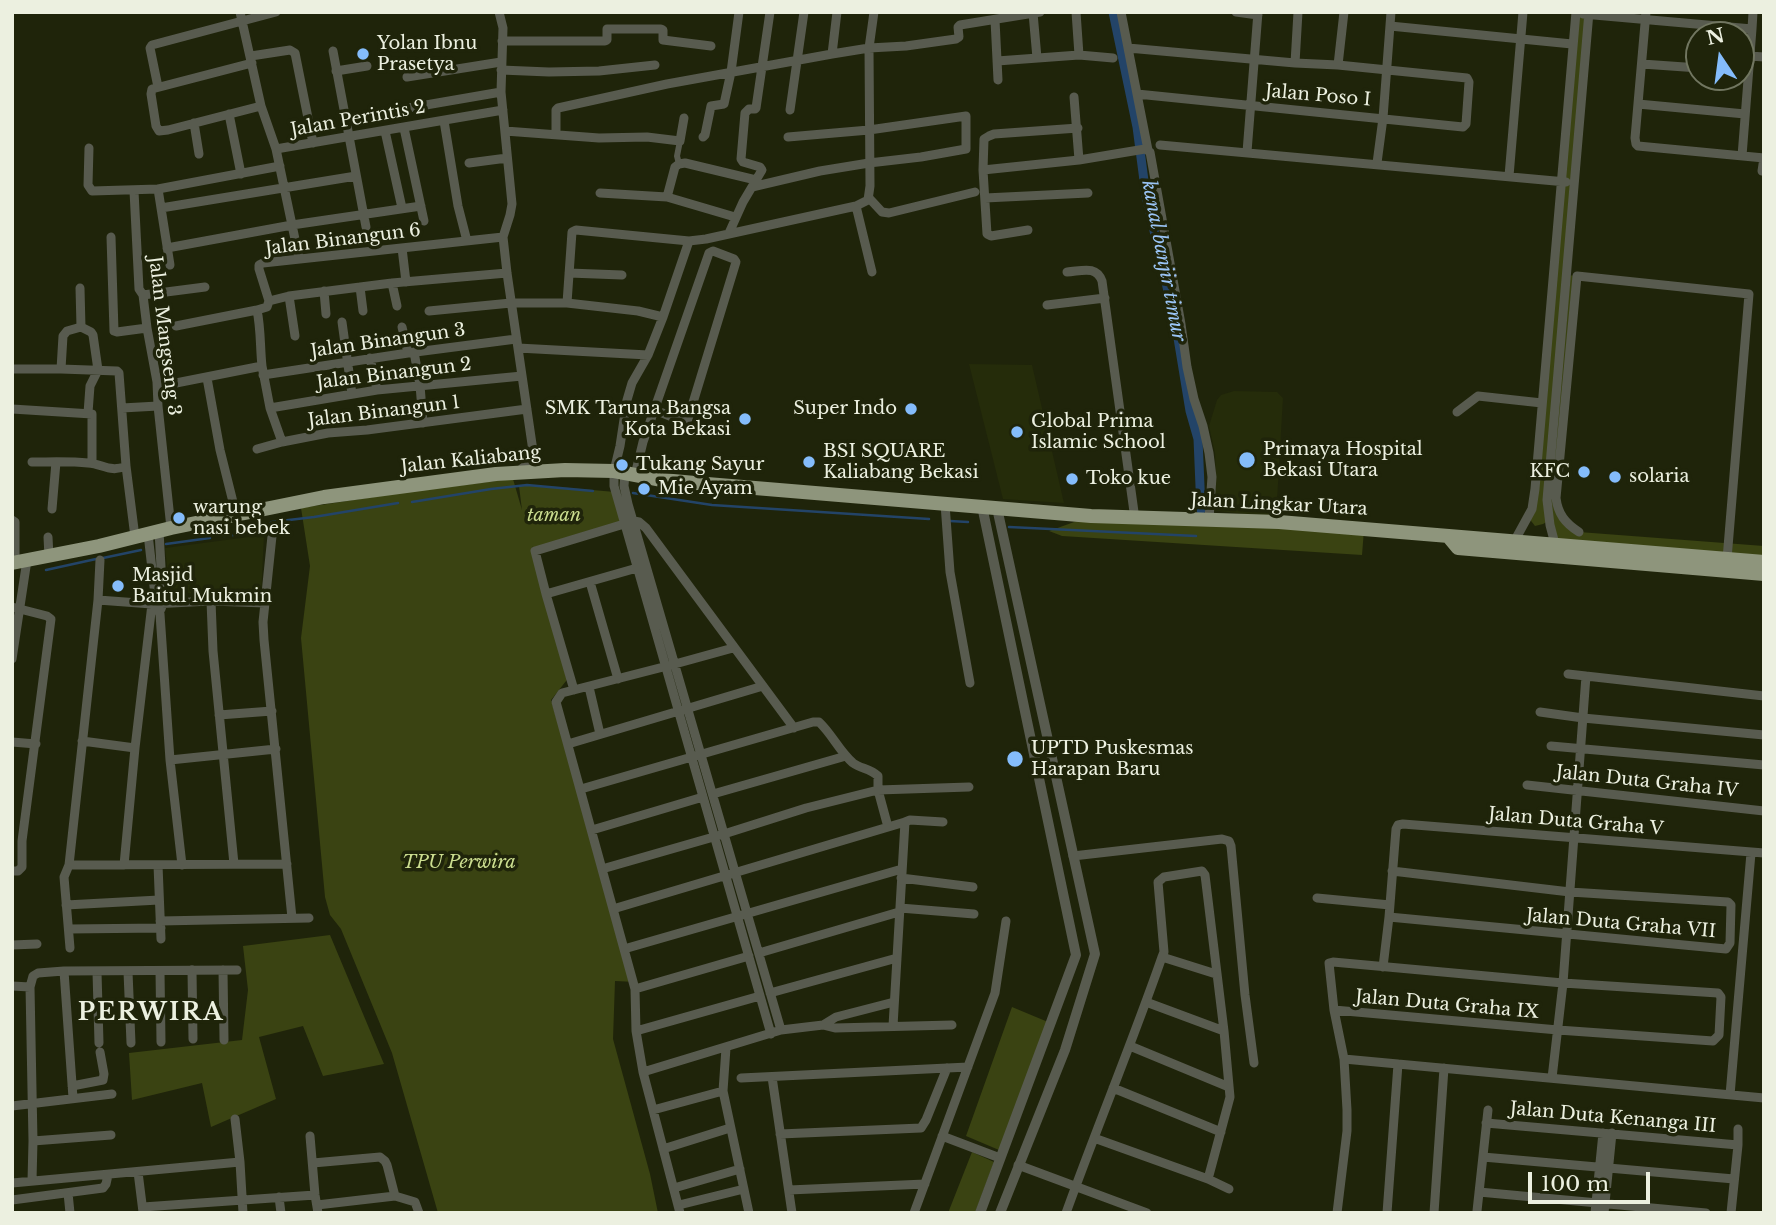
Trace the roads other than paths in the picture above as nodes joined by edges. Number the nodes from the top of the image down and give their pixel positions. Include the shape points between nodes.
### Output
1 (276, 12) edge
2 (499, 12) edge
3 (739, 12) edge
4 (770, 12) edge
5 (804, 12) edge
6 (837, 12) edge
7 (874, 12) edge
8 (1076, 12) edge
9 (1121, 12) edge
10 (1236, 12) edge
11 (1298, 12) edge
12 (1344, 12) edge
13 (1391, 12) edge
14 (1523, 12) edge
15 (1036, 13) edge
16 (1576, 13) edge
17 (1589, 13) edge
18 (1258, 14) edge
19 (1646, 16) edge
20 (241, 17) edge
21 (995, 20) junction
22 (1687, 21) edge
23 (1390, 26) junction
24 (1521, 38) junction
25 (502, 41) junction
26 (1573, 44) junction
27 (711, 46) dead end
28 (869, 48) junction
29 (1128, 48) junction
30 (333, 51) dead end
31 (832, 54) junction
32 (1079, 55) junction
33 (1037, 58) junction
34 (1113, 58) dead end
35 (251, 59) junction
36 (1255, 59) junction
37 (797, 60) junction
38 (996, 61) junction
39 (1295, 63) junction
40 (1642, 64) junction
41 (655, 65) dead end
42 (1339, 65) junction
43 (367, 66) dead end
44 (501, 66) junction
45 (762, 66) junction
46 (1685, 67) edge
47 (336, 71) junction
48 (1387, 71) junction
49 (731, 72) junction
50 (407, 77) dead end
51 (998, 80) dead end
52 (158, 87) junction
53 (1745, 91) edge
54 (501, 92) junction
55 (1137, 94) junction
56 (1074, 97) dead end
57 (1639, 104) junction
58 (261, 106) junction
59 (1251, 106) junction
60 (503, 110) junction
61 (790, 110) dead end
62 (229, 114) junction
63 (1745, 114) junction
64 (684, 118) dead end
65 (1383, 118) junction
66 (345, 119) junction
67 (444, 121) junction
68 (194, 123) junction
69 (404, 128) junction
70 (1077, 128) junction
71 (869, 130) junction
72 (384, 131) junction
73 (505, 131) junction
74 (556, 134) junction
75 (349, 137) junction
76 (704, 137) dead end
77 (788, 137) dead end
78 (680, 141) junction
79 (313, 143) junction
80 (1160, 145) dead end
81 (89, 148) dead end
82 (276, 149) junction
83 (1147, 149) junction
84 (1247, 152) junction
85 (199, 154) dead end
86 (1742, 156) junction
87 (507, 158) junction
88 (1079, 160) junction
89 (469, 163) dead end
90 (869, 163) junction
91 (1377, 163) junction
92 (679, 164) junction
93 (280, 166) junction
94 (983, 170) junction
95 (1762, 171) dead end
96 (241, 174) junction
97 (356, 176) junction
98 (1509, 176) junction
99 (1560, 181) junction
100 (1574, 182) junction
101 (754, 184) junction
102 (284, 188) junction
103 (158, 189) junction
104 (134, 191) junction
105 (975, 192) dead end
106 (600, 193) dead end
107 (1088, 193) dead end
108 (667, 197) junction
109 (869, 198) junction
110 (985, 198) junction
111 (421, 206) junction
112 (856, 206) junction
113 (161, 208) junction
114 (402, 208) junction
115 (364, 214) junction
116 (735, 217) junction
117 (424, 221) dead end
118 (292, 225) junction
119 (366, 227) dead end
120 (1028, 230) dead end
121 (729, 233) junction
122 (503, 236) junction
123 (111, 237) dead end
124 (467, 241) junction
125 (689, 241) junction
126 (402, 247) junction
127 (167, 248) junction
128 (299, 258) junction
129 (170, 265) dead end
130 (569, 272) junction
131 (872, 272) dead end
132 (1068, 272) dead end
133 (507, 273) junction
134 (622, 275) dead end
135 (1572, 276) junction
136 (406, 282) junction
137 (392, 284) junction
138 (205, 286) dead end
139 (360, 287) junction
140 (80, 288) dead end
141 (324, 292) junction
142 (143, 295) junction
143 (289, 296) junction
144 (1105, 298) junction
145 (269, 301) junction
146 (511, 303) junction
147 (567, 303) junction
148 (397, 306) dead end
149 (1047, 306) dead end
150 (257, 310) junction
151 (363, 311) dead end
152 (429, 311) dead end
153 (326, 314) dead end
154 (663, 317) junction
155 (342, 322) dead end
156 (176, 326) dead end
157 (81, 327) junction
158 (402, 327) dead end
159 (147, 328) junction
160 (295, 336) dead end
161 (517, 343) junction
162 (411, 353) junction
163 (648, 355) junction
164 (370, 359) junction
165 (346, 362) junction
166 (12, 369) edge
167 (61, 369) junction
168 (98, 370) junction
169 (263, 371) junction
170 (522, 376) junction
171 (207, 378) junction
172 (157, 382) junction
173 (420, 385) junction
174 (377, 390) junction
175 (352, 394) junction
176 (1542, 403) junction
177 (158, 406) junction
178 (122, 408) junction
179 (270, 408) junction
180 (527, 409) junction
181 (12, 410) edge
182 (655, 410) junction
183 (1458, 412) dead end
184 (88, 413) junction
185 (423, 423) junction
186 (282, 442) junction
187 (257, 449) dead end
188 (32, 462) dead end
189 (55, 462) junction
190 (92, 463) junction
191 (127, 466) junction
192 (517, 473) junction
193 (622, 478) junction
194 (945, 508) junction
195 (52, 509) dead end
196 (236, 514) junction
197 (984, 518) junction
198 (1000, 518) junction
199 (1135, 519) junction
200 (1206, 519) junction
201 (12, 520) edge
202 (629, 523) junction
203 (1578, 532) dead end
204 (272, 536) dead end
205 (1448, 536) junction
206 (48, 537) dead end
207 (154, 540) junction
208 (1515, 540) junction
209 (1555, 544) junction
210 (1530, 555) junction
211 (49, 556) junction
212 (1727, 558) junction
213 (100, 561) dead end
214 (18, 562) edge
215 (1764, 562) edge
216 (637, 568) junction
217 (1764, 574) edge
218 (590, 582) junction
219 (545, 594) junction
220 (98, 600) junction
221 (211, 601) junction
222 (265, 603) junction
223 (157, 604) junction
224 (16, 608) edge
225 (733, 648) junction
226 (12, 659) edge
227 (670, 665) junction
228 (1567, 674) dead end
229 (1587, 676) junction
230 (618, 679) junction
231 (970, 683) dead end
232 (589, 687) junction
233 (763, 687) junction
234 (574, 690) junction
235 (1764, 696) edge
236 (683, 709) junction
237 (272, 710) junction
238 (1540, 712) dead end
239 (219, 715) junction
240 (1583, 718) junction
241 (794, 728) junction
242 (600, 734) junction
243 (1764, 734) edge
244 (82, 741) junction
245 (12, 742) edge
246 (36, 744) junction
247 (568, 744) junction
248 (1041, 744) junction
249 (1551, 746) dead end
250 (135, 748) junction
251 (276, 749) junction
252 (1580, 749) junction
253 (223, 754) junction
254 (846, 755) junction
255 (696, 756) junction
256 (170, 760) junction
257 (1764, 765) edge
258 (1527, 785) dead end
259 (969, 787) dead end
260 (580, 789) junction
261 (878, 790) junction
262 (1577, 791) junction
263 (708, 795) junction
264 (1764, 811) edge
265 (905, 822) junction
266 (943, 822) dead end
267 (888, 827) junction
268 (592, 830) junction
269 (719, 836) junction
270 (1574, 838) junction
271 (1751, 853) junction
272 (1764, 853) edge
273 (1073, 856) junction
274 (182, 864) junction
275 (234, 864) junction
276 (287, 864) junction
277 (69, 865) junction
278 (124, 865) junction
279 (158, 865) junction
280 (602, 869) junction
281 (12, 871) edge
282 (1392, 871) junction
283 (730, 873) junction
284 (902, 873) junction
285 (974, 887) dead end
286 (1570, 892) junction
287 (1317, 898) dead end
288 (159, 900) junction
289 (66, 905) junction
290 (1390, 905) junction
291 (613, 909) junction
292 (900, 910) junction
293 (974, 914) dead end
294 (742, 915) junction
295 (1389, 917) junction
296 (292, 918) junction
297 (309, 918) dead end
298 (1006, 921) dead end
299 (161, 924) junction
300 (69, 929) junction
301 (1567, 935) junction
302 (161, 939) dead end
303 (37, 944) dead end
304 (12, 945) edge
305 (70, 948) dead end
306 (624, 949) junction
307 (754, 954) junction
308 (1162, 957) junction
309 (897, 958) junction
310 (1085, 958) junction
311 (1383, 967) junction
312 (223, 970) junction
313 (237, 970) dead end
314 (64, 971) junction
315 (160, 971) junction
316 (192, 971) junction
317 (97, 972) junction
318 (128, 972) junction
319 (1216, 974) junction
320 (1563, 983) junction
321 (12, 986) edge
322 (30, 987) junction
323 (635, 989) junction
324 (770, 993) junction
325 (760, 996) junction
326 (894, 1002) junction
327 (1146, 1002) junction
328 (1334, 1010) junction
329 (823, 1025) junction
330 (953, 1025) dead end
331 (893, 1026) junction
332 (1558, 1030) junction
333 (636, 1031) junction
334 (1224, 1031) junction
335 (776, 1032) junction
336 (193, 1039) dead end
337 (224, 1040) dead end
338 (161, 1042) dead end
339 (131, 1043) dead end
340 (1130, 1046) junction
341 (726, 1048) junction
342 (1344, 1059) junction
343 (1254, 1063) dead end
344 (1398, 1064) junction
345 (968, 1067) junction
346 (947, 1068) junction
347 (1444, 1068) junction
348 (643, 1072) junction
349 (772, 1077) junction
350 (741, 1078) dead end
351 (1552, 1078) junction
352 (72, 1087) junction
353 (1229, 1087) junction
354 (1114, 1088) junction
355 (723, 1091) junction
356 (112, 1094) dead end
357 (1730, 1095) junction
358 (73, 1098) junction
359 (1764, 1098) edge
360 (32, 1104) junction
361 (12, 1106) edge
362 (653, 1110) junction
363 (1488, 1110) dead end
364 (235, 1119) dead end
365 (1486, 1123) junction
366 (730, 1128) junction
367 (1738, 1129) dead end
368 (1221, 1132) junction
369 (1607, 1133) junction
370 (780, 1134) junction
371 (111, 1135) dead end
372 (310, 1136) dead end
373 (942, 1136) junction
374 (1094, 1138) junction
375 (33, 1140) junction
376 (1738, 1144) junction
377 (663, 1149) junction
378 (1483, 1157) junction
379 (1001, 1158) junction
380 (240, 1162) junction
381 (313, 1163) junction
382 (1017, 1164) junction
383 (1604, 1168) junction
384 (740, 1169) junction
385 (138, 1172) junction
386 (108, 1175) junction
387 (1208, 1179) junction
388 (1734, 1179) junction
389 (32, 1181) junction
390 (12, 1183) edge
391 (925, 1184) junction
392 (1076, 1185) junction
393 (674, 1188) junction
394 (744, 1189) junction
395 (1229, 1189) dead end
396 (789, 1190) junction
397 (1479, 1192) junction
398 (68, 1193) junction
399 (395, 1196) junction
400 (279, 1197) junction
401 (12, 1200) edge
402 (242, 1201) junction
403 (317, 1204) edge
404 (208, 1208) edge
405 (1600, 1208) edge
406 (176, 1209) edge
407 (679, 1209) edge
408 (143, 1210) edge
409 (1477, 1211) dead end
410 (71, 1213) edge
411 (243, 1213) edge
412 (281, 1213) edge
413 (419, 1213) edge
414 (749, 1213) edge
415 (792, 1213) edge
416 (914, 1213) edge
417 (980, 1213) edge
418 (1000, 1213) edge
419 (1066, 1213) edge
420 (1147, 1213) edge
421 (1337, 1213) edge
422 (1387, 1213) edge
423 (1434, 1213) edge
424 (1706, 1213) edge
425 (1731, 1213) edge

1 - 20 street
2 - 25 street
3 - 49 street
4 - 45 street
5 - 37 street
6 - 31 street
7 - 28 street
8 - 32 street
9 - 29 street
10 - 18 street
11 - 39 street
12 - 42 street
13 - 23 street
14 - 24 street
15 - 21 street
15 - 33 street
16 - 17 street
16 - 26 street
17 - 19 street
17 - 100 street
18 - 36 street
19 - 22 street
19 - 40 street
20 - 35 street, Jalan Perintis 2
20 - 52 street via 152,46
21 - 28 street via 960,25 956,39
21 - 38 street
23 - 24 street
23 - 48 street
24 - 26 street
24 - 98 street
25 - 27 street via 605,41 607,29 661,29 663,40
25 - 44 street
26 - 99 street
28 - 31 street
28 - 71 street
29 - 36 street
29 - 55 street
30 - 47 street
31 - 37 street
32 - 33 street
32 - 34 street
33 - 38 street
35 - 52 street
35 - 58 street, Jalan Perintis 2
35 - 79 street via 290,50 295,53
36 - 39 street
36 - 59 street
37 - 45 street
37 - 61 street
38 - 51 street
39 - 42 street
40 - 46 street
40 - 57 street
41 - 44 street via 549,72
42 - 48 street
43 - 47 street
44 - 50 street
44 - 54 street
45 - 49 street
45 - 101 street via 756,108 745,113 741,159 761,167
47 - 66 street
48 - 65 street
48 - 65 street, Jalan Poso I via 1468,78 1466,124
49 - 74 street via 558,108
49 - 76 street via 724,104 710,106
52 - 68 street via 151,94 159,131
53 - 63 street
54 - 60 street
54 - 66 street
55 - 59 street, Jalan Poso I
55 - 83 street
56 - 70 street
57 - 63 street
57 - 86 street via 1635,138 1639,146
58 - 62 street
58 - 82 street, Jalan Perintis 2
59 - 65 street, Jalan Poso I
59 - 84 street
60 - 67 street, Jalan Perintis 2
60 - 73 street
62 - 68 street
62 - 96 street
63 - 86 street
64 - 78 street
65 - 91 street
66 - 75 street
67 - 69 street, Jalan Perintis 2
67 - 124 street
68 - 85 street
69 - 72 street, Jalan Perintis 2
69 - 111 street
70 - 88 street
70 - 94 street via 989,136 984,139
71 - 77 street
71 - 90 street
71 - 90 street via 966,116 966,149
72 - 75 street, Jalan Perintis 2
72 - 114 street
73 - 74 street
73 - 87 street
74 - 78 street
75 - 79 street, Jalan Perintis 2
75 - 97 street
78 - 92 street
79 - 82 street, Jalan Perintis 2
80 - 84 street
81 - 104 street via 92,191
82 - 93 street
83 - 88 street
83 - 200 street via 1186,367 1209,453 1212,477
84 - 91 street
86 - 95 street via 1764,158
87 - 89 street
87 - 122 street via 512,204
88 - 94 street
90 - 101 street
90 - 109 street
91 - 98 street
92 - 101 street
92 - 108 street
93 - 96 street
93 - 102 street
94 - 110 street
96 - 103 street
97 - 102 street
97 - 115 street
98 - 99 street
99 - 100 street
99 - 176 street
100 - 135 street
101 - 116 street
102 - 113 street
102 - 118 street
103 - 104 street
103 - 113 street
104 - 142 street, Jalan Mangseng 3
105 - 109 street via 890,213 882,212
106 - 108 street
107 - 110 street
108 - 116 street
109 - 112 street
110 - 120 street via 987,234
111 - 114 street
111 - 117 street
112 - 121 street
112 - 131 street
113 - 127 street
114 - 115 street
115 - 118 street
115 - 119 street
116 - 121 street
118 - 127 street
118 - 128 street
121 - 125 street
122 - 124 street, Jalan Binangun 6
122 - 133 street
123 - 159 street via 114,331
124 - 126 street, Jalan Binangun 6
125 - 130 street via 573,230
125 - 154 street
126 - 128 street, Jalan Binangun 6
126 - 136 street
127 - 129 street
128 - 145 street, Jalan Binangun 6 via 259,265
130 - 134 street
130 - 147 street
132 - 144 street via 1092,269 1099,273
133 - 136 street
133 - 146 street
135 - 203 street via 1556,498 1561,515
135 - 209 street via 1547,499
135 - 212 street via 1749,294
136 - 137 street
137 - 139 street
137 - 148 street
138 - 142 street
139 - 141 street
139 - 151 street
140 - 157 street
141 - 143 street
141 - 153 street
142 - 159 street, Jalan Mangseng 3
143 - 145 street
143 - 160 street
144 - 149 street
144 - 199 street
145 - 150 street via 267,307
146 - 147 street
146 - 152 street
146 - 161 street
147 - 154 street
150 - 156 street
150 - 169 street
154 - 163 street
155 - 165 street
157 - 167 street via 62,336
157 - 168 street via 93,335
158 - 162 street
159 - 172 street, Jalan Mangseng 3
161 - 162 street, Jalan Binangun 3
161 - 163 street, Jalan Binangun 3
161 - 170 street
162 - 164 street, Jalan Binangun 3
162 - 173 street
163 - 193 street via 627,400 620,446
164 - 165 street, Jalan Binangun 3
164 - 174 street
165 - 169 street, Jalan Binangun 3
165 - 175 street
166 - 167 street
167 - 168 street
168 - 178 street via 120,376
168 - 184 street via 90,386
169 - 171 street, Jalan Binangun 3
169 - 179 street
170 - 173 street, Jalan Binangun 2
170 - 180 street
171 - 172 street, Jalan Binangun 3
171 - 196 street
172 - 177 street, Jalan Mangseng 3
173 - 174 street, Jalan Binangun 2
173 - 185 street
174 - 175 street, Jalan Binangun 2
175 - 179 street, Jalan Binangun 2
176 - 183 street via 1478,396
176 - 208 street via 1532,509
177 - 178 street
177 - 207 street, Jalan Mangseng 3
178 - 191 street
179 - 186 street
180 - 185 street, Jalan Binangun 1
180 - 192 street via 533,460
181 - 184 street
182 - 182 street via 709,253 734,259 688,419 682,421
182 - 193 street via 640,451
184 - 190 street via 92,414
185 - 186 street, Jalan Binangun 1
186 - 187 street, Jalan Binangun 1
188 - 189 street
189 - 190 street
189 - 195 street
190 - 191 street
191 - 207 street
192 - 193 main road, Jalan Kaliabang via 565,470
192 - 196 main road, Jalan Kaliabang via 324,497
193 - 194 main road, Jalan Kaliabang
193 - 202 street
194 - 197 main road, Jalan Kaliabang
194 - 231 street via 950,572
196 - 207 main road, Jalan Kaliabang
197 - 198 main road, Jalan Lingkar Utara
197 - 248 street
198 - 199 main road, Jalan Lingkar Utara
198 - 248 street
199 - 200 main road, Jalan Lingkar Utara
200 - 205 main road, Jalan Lingkar Utara
201 - 214 street
202 - 216 street
202 - 219 street via 535,551
202 - 225 street via 639,522 646,528
202 - 227 street
204 - 222 street
205 - 208 main road, Jalan Lingkar Utara
205 - 210 main road, Jalan Lingkar Utara via 1458,548
206 - 211 street
207 - 211 main road, Jalan Kaliabang
207 - 223 street
208 - 209 main road, Jalan Lingkar Utara
208 - 210 street
209 - 210 street
209 - 212 main road, Jalan Lingkar Utara
210 - 217 main road, Jalan Lingkar Utara
211 - 214 main road, Jalan Kaliabang
212 - 215 main road, Jalan Lingkar Utara
213 - 220 street
214 - 224 street
216 - 218 street
216 - 227 street
218 - 219 street
218 - 230 street
219 - 234 street
220 - 223 street
220 - 244 street
221 - 222 street
221 - 223 street
221 - 239 street
222 - 237 street
223 - 250 street
223 - 256 street
224 - 226 street
224 - 246 street via 51,619
225 - 227 street
225 - 233 street
227 - 230 street
227 - 236 street
228 - 229 street
229 - 235 street
229 - 240 street
230 - 232 street
232 - 234 street
232 - 242 street
233 - 236 street
233 - 241 street
234 - 247 street via 562,693 555,702
236 - 242 street
236 - 255 street
237 - 239 street
237 - 251 street
238 - 240 street
239 - 253 street
240 - 243 street
240 - 252 street
241 - 254 street via 820,722
241 - 255 street
242 - 247 street
244 - 250 street
244 - 277 street
245 - 246 street
246 - 281 street via 22,867
247 - 260 street
248 - 273 street
248 - 310 street
249 - 252 street
250 - 278 street
251 - 253 street
251 - 276 street
252 - 257 street
252 - 262 street
253 - 256 street
253 - 275 street
254 - 261 street via 878,776
254 - 263 street
255 - 260 street
255 - 263 street
256 - 274 street
258 - 262 street, Jalan Duta Graha IV
259 - 261 street
260 - 268 street
261 - 267 street
261 - 269 street
262 - 264 street, Jalan Duta Graha IV
262 - 270 street
263 - 268 street
263 - 269 street
265 - 266 street
265 - 267 street
265 - 284 street
267 - 283 street
268 - 280 street
269 - 280 street
269 - 283 street
270 - 271 street, Jalan Duta Graha V
270 - 282 street, Jalan Duta Graha V via 1403,824 1396,829
270 - 286 street
271 - 272 street, Jalan Duta Graha V
271 - 357 street
273 - 310 street via 1095,954
273 - 343 street via 1229,841
274 - 275 street
274 - 279 street
275 - 276 street
276 - 296 street
277 - 278 street
277 - 289 street via 64,877
278 - 279 street
279 - 288 street
280 - 291 street
282 - 286 street
282 - 290 street
283 - 291 street
283 - 294 street
284 - 285 street
284 - 292 street
284 - 294 street
286 - 301 street
286 - 301 street, Jalan Duta Graha VII via 1730,903 1730,943 1726,949
287 - 290 street
288 - 289 street
288 - 299 street
289 - 300 street
290 - 295 street
291 - 306 street
292 - 293 street
292 - 307 street
292 - 309 street
294 - 306 street
294 - 307 street
295 - 301 street, Jalan Duta Graha VII
295 - 311 street
296 - 297 street
296 - 299 street
298 - 345 street via 995,993
299 - 300 street
299 - 302 street
300 - 305 street
301 - 320 street
303 - 304 street
306 - 323 street
307 - 323 street
307 - 324 street
307 - 325 street
308 - 319 street
308 - 319 street via 1158,882 1202,871
308 - 327 street
309 - 324 street
309 - 326 street
310 - 379 street
310 - 382 street via 1065,1050
311 - 320 street
311 - 328 street via 1329,963
312 - 313 street
312 - 316 street
312 - 337 street
314 - 317 street
314 - 322 street via 33,976
314 - 352 street
315 - 316 street
315 - 318 street
315 - 338 street
316 - 336 street
317 - 318 street
317 - 352 street via 103,1080
318 - 339 street
319 - 334 street
320 - 332 street
320 - 332 street, Jalan Duta Graha IX via 1718,993 1719,1035 1713,1041
321 - 322 street
322 - 360 street
323 - 333 street
324 - 335 street
325 - 333 street
325 - 335 street
326 - 329 street via 836,1017
326 - 331 street
327 - 334 street
327 - 340 street
328 - 332 street, Jalan Duta Graha IX
328 - 342 street
329 - 331 street
329 - 335 street
330 - 331 street
332 - 351 street
333 - 348 street
334 - 353 street
335 - 341 street
340 - 353 street
340 - 354 street
341 - 348 street
341 - 355 street
342 - 344 street
342 - 421 street via 1348,1118
344 - 347 street
344 - 422 street
345 - 346 street
345 - 373 street
346 - 349 street
346 - 370 street via 921,1128
347 - 351 street
347 - 423 street
348 - 362 street
349 - 350 street
349 - 370 street
351 - 357 street
352 - 358 street
353 - 368 street via 1230,1102
354 - 368 street
354 - 374 street
355 - 362 street
355 - 366 street
356 - 358 street
357 - 359 street
358 - 360 street
360 - 361 street
360 - 375 street
362 - 377 street
363 - 365 street
364 - 380 street
365 - 369 street, Jalan Duta Kenanga III
365 - 378 street
366 - 377 street
366 - 384 street
367 - 376 street
368 - 387 street
369 - 376 street, Jalan Duta Kenanga III
369 - 383 street
370 - 396 street
371 - 375 street
372 - 381 street
373 - 379 street
373 - 391 street
374 - 387 street
374 - 392 street
375 - 389 street
376 - 388 street
377 - 393 street
378 - 383 street
378 - 397 street
379 - 382 street
379 - 417 street
380 - 385 street
380 - 402 street
381 - 399 street via 380,1157 387,1165
381 - 403 street
382 - 392 street
382 - 418 street
383 - 388 street
383 - 405 street
384 - 393 street
384 - 394 street
385 - 386 street
385 - 408 street
386 - 389 street
386 - 398 street via 103,1188
387 - 395 street
388 - 425 street
389 - 390 street
391 - 396 street
391 - 416 street
392 - 419 street
392 - 420 street
393 - 407 street
394 - 407 street
394 - 414 street
396 - 415 street
397 - 405 street
397 - 409 street
398 - 401 street
398 - 410 street
399 - 403 street
399 - 413 street via 415,1202
400 - 402 street
400 - 403 street
400 - 412 street
402 - 404 street
402 - 411 street
404 - 406 street
405 - 424 street
406 - 408 street

